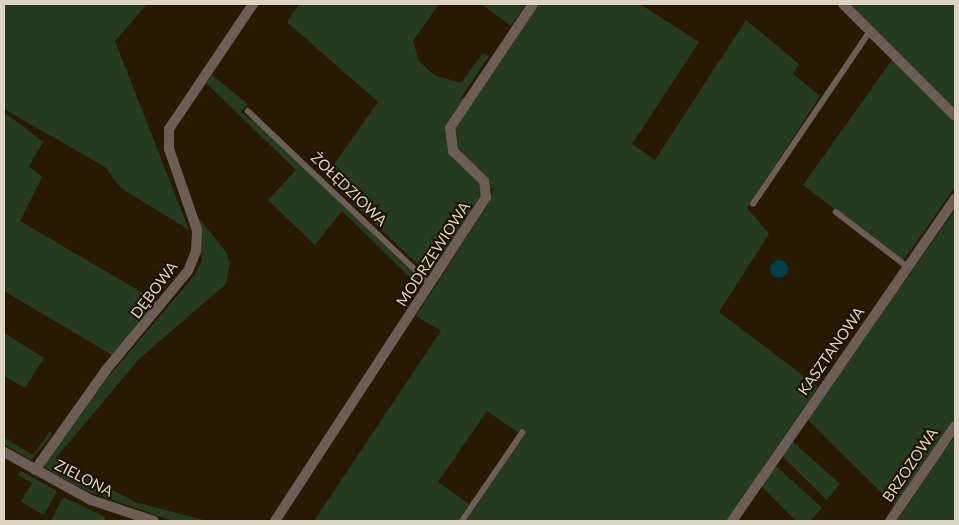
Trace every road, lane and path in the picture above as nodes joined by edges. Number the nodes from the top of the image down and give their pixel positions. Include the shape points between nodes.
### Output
1 (253, 4) edge
2 (534, 4) edge
3 (843, 4) edge
4 (870, 31) junction
5 (248, 111) dead end
6 (955, 116) edge
7 (955, 199) edge
8 (753, 204) dead end
9 (836, 212) dead end
10 (908, 267) junction
11 (431, 286) junction
12 (955, 428) edge
13 (522, 433) dead end
14 (4, 452) edge
15 (35, 470) junction
16 (154, 521) edge
17 (275, 521) edge
18 (462, 521) edge
19 (732, 521) edge
20 (890, 521) edge

1 - 15 street, DĘBOWA via 169,129 169,149 197,230 196,251 188,271 106,370
2 - 11 street, MODRZEWIOWA via 450,128 452,151 484,181 486,197
3 - 4 street
4 - 6 street
4 - 8 lane
5 - 11 lane, ŻOŁĘDZIOWA
7 - 10 street, KASZTANOWA
9 - 10 lane
10 - 19 street, KASZTANOWA
11 - 17 street, MODRZEWIOWA
12 - 20 street, BRZOZOWA
13 - 18 lane
14 - 15 street, ZIELONA
15 - 16 street, ZIELONA via 110,508

